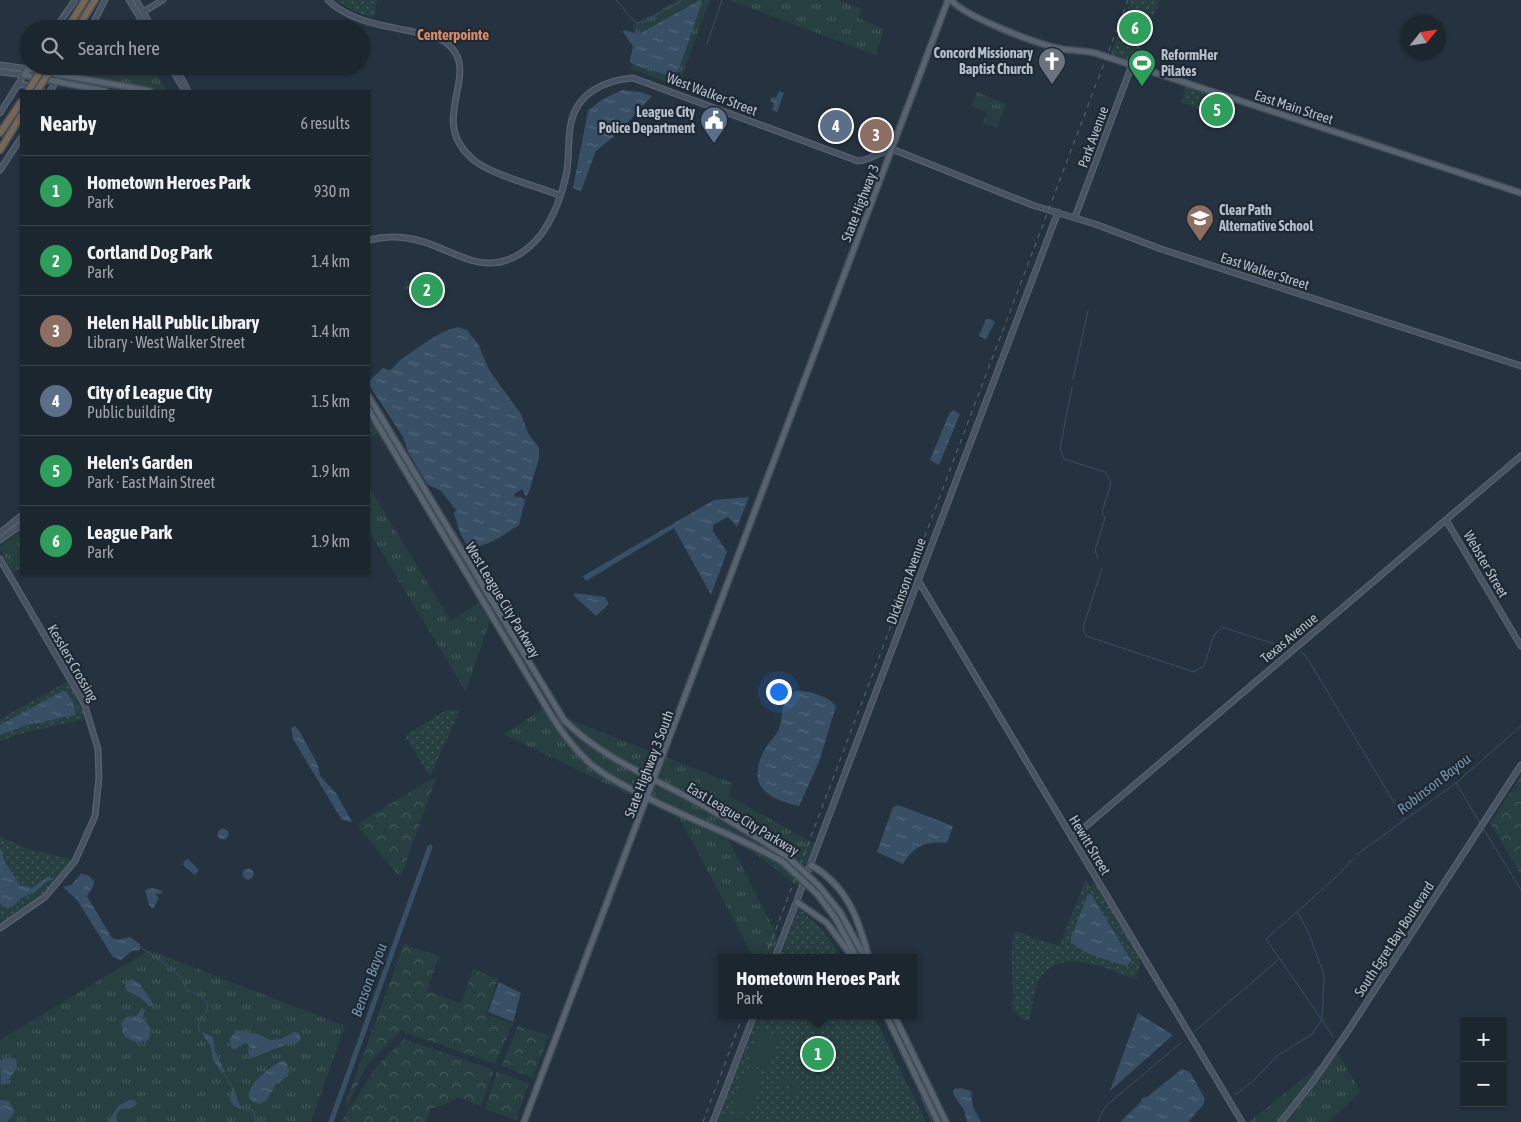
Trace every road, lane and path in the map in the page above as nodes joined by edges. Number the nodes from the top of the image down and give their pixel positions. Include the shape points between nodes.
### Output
1 (76, 0) edge
2 (85, 0) edge
3 (95, 0) edge
4 (105, 0) edge
5 (129, 0) edge
6 (136, 0) edge
7 (164, 0) edge
8 (328, 0) edge
9 (950, 0) edge
10 (144, 12) junction
11 (139, 15) junction
12 (62, 20) edge
13 (73, 20) edge
14 (83, 20) edge
15 (95, 20) edge
16 (142, 20) edge
17 (149, 20) edge
18 (364, 20) edge
19 (370, 21) edge
20 (0, 65) edge
21 (1134, 66) junction
22 (20, 67) edge
23 (0, 72) edge
24 (20, 74) edge
25 (24, 75) joint
26 (38, 75) edge
27 (47, 75) edge
28 (60, 75) edge
29 (65, 75) edge
30 (74, 75) edge
31 (175, 75) edge
32 (180, 75) edge
33 (78, 78) junction
34 (56, 82) junction
35 (18, 85) junction
36 (29, 90) edge
37 (38, 90) edge
38 (40, 90) edge
39 (51, 90) edge
40 (100, 90) edge
41 (144, 90) edge
42 (183, 90) edge
43 (187, 90) edge
44 (20, 103) edge
45 (0, 113) edge
46 (20, 118) edge
47 (0, 133) edge
48 (20, 140) edge
49 (0, 150) edge
50 (892, 150) junction
51 (0, 170) edge
52 (1521, 193) edge
53 (559, 195) junction
54 (1058, 212) junction
55 (1075, 217) junction
56 (370, 240) edge
57 (1521, 366) edge
58 (370, 400) edge
59 (370, 412) edge
60 (793, 414) joint
61 (1521, 456) edge
62 (20, 517) edge
63 (1446, 520) junction
64 (20, 525) edge
65 (0, 533) edge
66 (0, 540) edge
67 (0, 559) edge
68 (918, 580) junction
69 (1521, 646) edge
70 (532, 671) junction
71 (526, 674) junction
72 (1521, 765) edge
73 (655, 780) junction
74 (648, 799) junction
75 (1072, 838) junction
76 (811, 865) junction
77 (797, 902) junction
78 (0, 928) edge
79 (778, 954) edge
80 (850, 954) edge
81 (855, 954) edge
82 (863, 954) edge
83 (867, 954) edge
84 (752, 1019) edge
85 (887, 1019) edge
86 (896, 1019) edge
87 (926, 1083) junction
88 (920, 1086) junction
89 (929, 1089) junction
90 (924, 1092) junction
91 (524, 1122) edge
92 (713, 1122) edge
93 (938, 1122) edge
94 (946, 1122) edge
95 (1242, 1122) edge
96 (1281, 1122) edge

1 - 12 street
2 - 13 highway
3 - 14 highway
4 - 15 street
5 - 11 street
6 - 10 street
7 - 10 street
8 - 18 street via 348,16
9 - 21 main road, East Main Street via 974,17 1051,46 1082,50
9 - 50 main road, State Highway 3
10 - 11 street
10 - 17 street
11 - 16 street
19 - 53 street via 433,37 449,46 461,67 453,118 463,146 482,165
20 - 22 street
21 - 52 main road, East Main Street
21 - 55 street, Park Avenue
23 - 24 street
25 - 34 main road
25 - 35 street
26 - 36 highway, bridge
27 - 37 highway, bridge
28 - 34 street
29 - 33 main road
30 - 33 main road
31 - 42 street
32 - 43 street
33 - 41 main road
34 - 39 street
34 - 40 main road
35 - 38 street
35 - 45 street
44 - 47 highway
46 - 49 highway
48 - 51 street
50 - 53 street, West Walker Street via 858,161 650,83 624,79 599,86 580,103 571,123 566,176
50 - 54 street, East Walker Street via 1032,205
50 - 60 main road, State Highway 3
53 - 56 street, West Walker Street via 540,238 528,249 504,261 476,262 408,238
54 - 55 street, East Walker Street
54 - 68 street, Dickinson Avenue
55 - 57 street, East Walker Street via 1167,251
58 - 70 main road, West League City Parkway
59 - 71 main road, West League City Parkway
60 - 73 main road, State Highway 3 South
61 - 63 street, Texas Avenue
62 - 65 street
63 - 69 street, Webster Street
63 - 75 street, Texas Avenue
64 - 66 street
67 - 78 street, Kesslers Crossing via 84,703 98,749 99,778 95,816 75,862 45,897
68 - 75 street, Hewitt Street
68 - 76 street, Dickinson Avenue
70 - 71 main road
70 - 73 main road, West League City Parkway via 564,720 576,732
71 - 74 main road, West League City Parkway via 564,736 582,756 610,778
72 - 96 street, South Egret Bay Boulevard via 1348,1030
73 - 74 main road, State Highway 3 South
73 - 82 main road, East League City Parkway, bridge via 789,858 819,886 840,912
74 - 81 main road, East League City Parkway, bridge via 755,845 783,862 836,919
74 - 91 main road, State Highway 3 South
75 - 95 street, Hewitt Street
76 - 77 street, Dickinson Avenue
76 - 83 main road via 834,881 845,895
77 - 79 street, Dickinson Avenue
77 - 80 main road via 827,924
84 - 92 street
85 - 88 main road
86 - 87 main road
87 - 88 main road
87 - 89 main road
88 - 90 main road
89 - 90 main road
89 - 94 main road
90 - 93 main road

